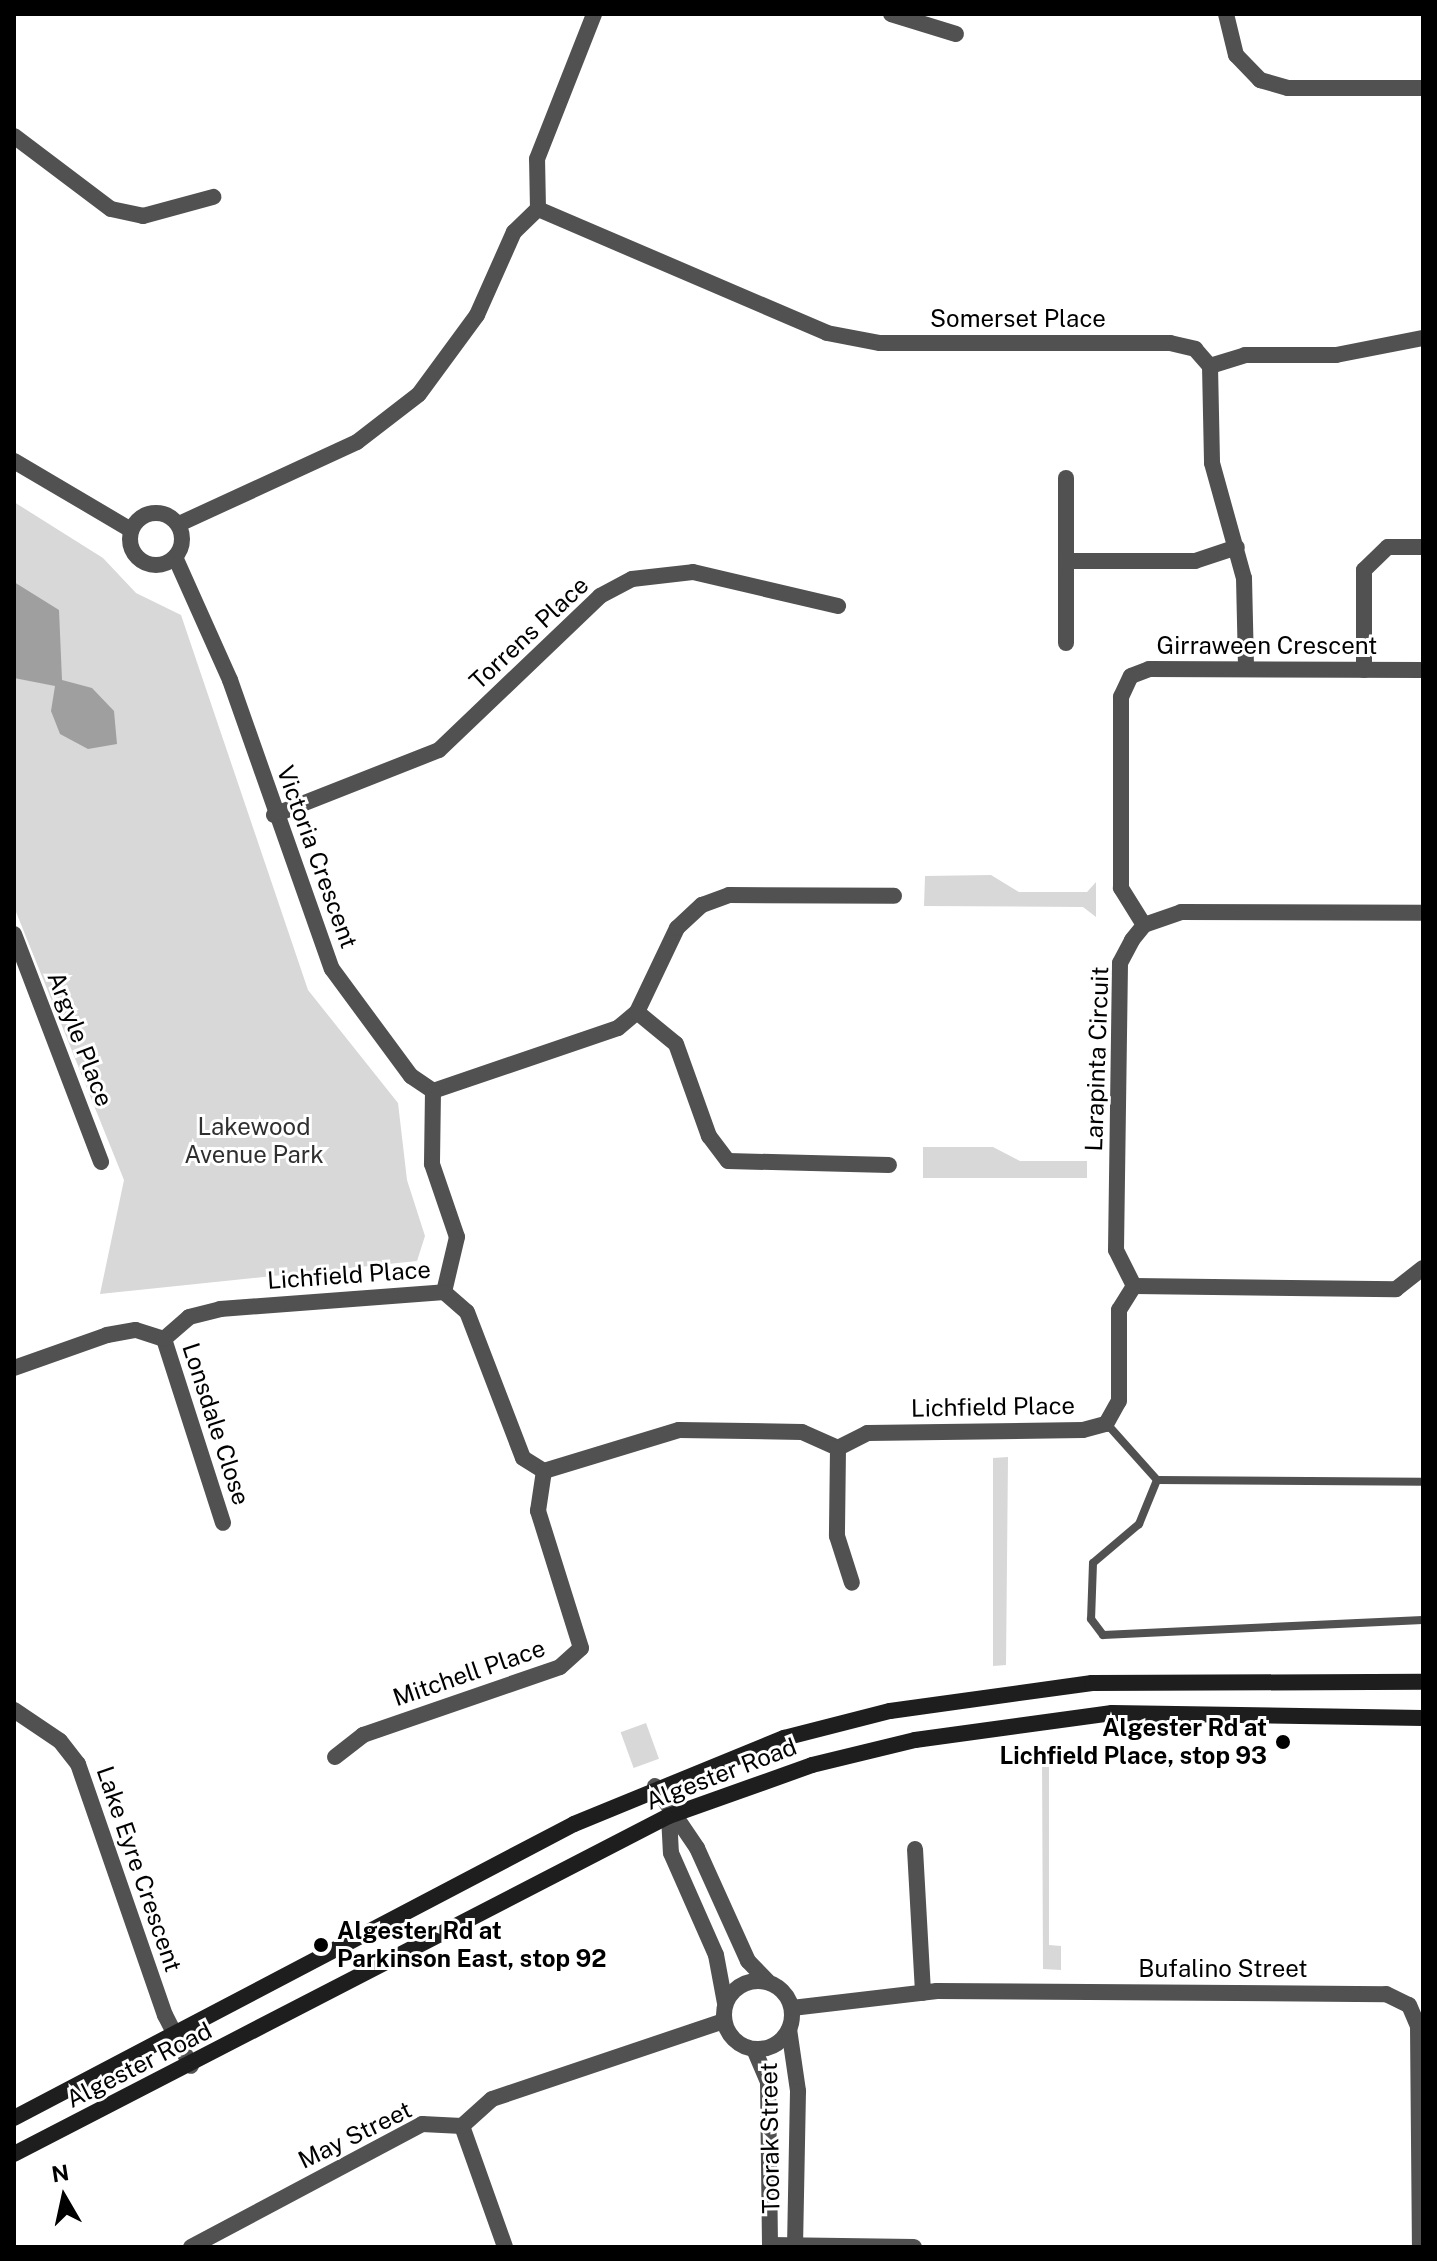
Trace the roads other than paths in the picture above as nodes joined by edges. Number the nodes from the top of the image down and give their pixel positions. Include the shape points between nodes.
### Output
1 (594, 14) edge
2 (891, 14) edge
3 (1226, 14) edge
4 (956, 34) dead end
5 (1423, 88) edge
6 (14, 136) edge
7 (213, 197) dead end
8 (538, 209) junction
9 (1423, 338) edge
10 (1210, 366) junction
11 (14, 461) edge
12 (1066, 478) dead end
13 (179, 524) junction
14 (131, 530) junction
15 (1237, 547) junction
16 (1423, 547) edge
17 (175, 557) junction
18 (1066, 561) junction
19 (838, 606) dead end
20 (1066, 643) dead end
21 (1246, 669) junction
22 (1364, 670) junction
23 (1423, 670) edge
24 (274, 815) junction
25 (894, 896) dead end
26 (1423, 913) edge
27 (1144, 925) junction
28 (14, 934) edge
29 (637, 1012) junction
30 (433, 1091) junction
31 (101, 1162) dead end
32 (889, 1165) dead end
33 (1423, 1268) edge
34 (1134, 1286) junction
35 (444, 1292) junction
36 (164, 1339) junction
37 (14, 1368) edge
38 (1106, 1424) junction
39 (838, 1448) junction
40 (544, 1471) junction
41 (1157, 1480) junction
42 (1423, 1482) edge
43 (223, 1523) dead end
44 (852, 1583) dead end
45 (1423, 1620) edge
46 (1423, 1682) edge
47 (14, 1710) edge
48 (1423, 1718) edge
49 (335, 1757) dead end
50 (655, 1786) junction
51 (669, 1816) junction
52 (915, 1849) dead end
53 (767, 1981) junction
54 (923, 1993) junction
55 (725, 2003) junction
56 (792, 2008) junction
57 (724, 2021) junction
58 (789, 2029) junction
59 (177, 2039) junction
60 (754, 2049) junction
61 (191, 2066) junction
62 (14, 2118) edge
63 (462, 2126) junction
64 (14, 2154) edge
65 (770, 2246) edge
66 (795, 2246) edge
67 (191, 2247) edge
68 (505, 2247) edge
69 (914, 2247) edge
70 (1420, 2247) edge

1 - 8 street via 537,159
2 - 4 street
3 - 5 street via 1236,55 1260,80 1288,88
6 - 7 street via 111,209 143,216
8 - 10 street, Somerset Place via 827,333 880,343 1170,343 1195,349
8 - 13 street via 514,232 477,315 419,394 357,442
9 - 10 street via 1336,355 1245,355
10 - 15 street via 1214,478
11 - 14 street
12 - 18 street
13 - 14 street via 149,513
13 - 17 street via 183,541
14 - 17 street via 131,548 142,561 159,565
15 - 18 street via 1195,561
15 - 21 street
16 - 22 street via 1388,547 1364,570
17 - 24 street, Victoria Crescent via 230,680
18 - 20 street
19 - 24 street, Torrens Place via 693,572 632,579 600,596 439,750
21 - 22 street, Girraween Crescent
21 - 27 street, Girraween Crescent via 1149,669 1131,676 1121,697 1121,888
22 - 23 street, Girraween Crescent
24 - 30 street, Victoria Crescent via 332,969 411,1076
25 - 29 street via 729,895 702,905 677,928
26 - 27 street via 1181,912
27 - 34 street, Larapinta Circuit via 1120,963 1116,1250
28 - 31 street, Argyle Place
29 - 30 street via 618,1028
29 - 32 street via 676,1044 709,1136 728,1161
30 - 35 street via 432,1164 457,1237
33 - 34 street via 1396,1289
34 - 38 street via 1119,1310 1119,1401
35 - 36 street, Lichfield Place via 220,1309 189,1317
35 - 40 street, Lichfield Place via 467,1312 523,1458
36 - 37 street via 136,1330 107,1335
36 - 43 street, Lonsdale Close
38 - 39 street, Lichfield Place via 1083,1430 867,1433
38 - 41 lane
39 - 40 street via 802,1432 679,1430
39 - 44 street via 837,1536
40 - 49 street, Mitchell Place via 538,1511 581,1648 560,1667 363,1735
41 - 42 lane
41 - 45 lane via 1139,1524 1093,1563 1091,1619 1103,1635
46 - 50 main road, Algester Road via 1092,1683 985,1694 784,1738
47 - 59 street, Lake Eyre Crescent via 60,1741 78,1764
48 - 51 main road, Algester Road via 1112,1713 1025,1722 812,1765
50 - 51 street
50 - 59 main road, Algester Road
51 - 53 street via 697,1848 739,1946
51 - 55 street via 671,1853 716,1955
51 - 61 main road, Algester Road
52 - 54 street
53 - 55 street via 738,1987
53 - 56 street
54 - 56 street, Bufalino Street
54 - 70 street, Bufalino Street via 1386,1994 1409,2005 1418,2026
55 - 57 street
56 - 58 street
57 - 60 street via 734,2040
57 - 63 street via 492,2099
58 - 60 street via 775,2045
58 - 66 street, Toorak Street via 798,2091
59 - 61 street, Lake Eyre Crescent
59 - 62 main road, Algester Road
60 - 65 street, Toorak Street via 768,2082
61 - 64 main road, Algester Road
63 - 67 street, May Street via 422,2124
63 - 68 street
65 - 66 street
66 - 69 street

